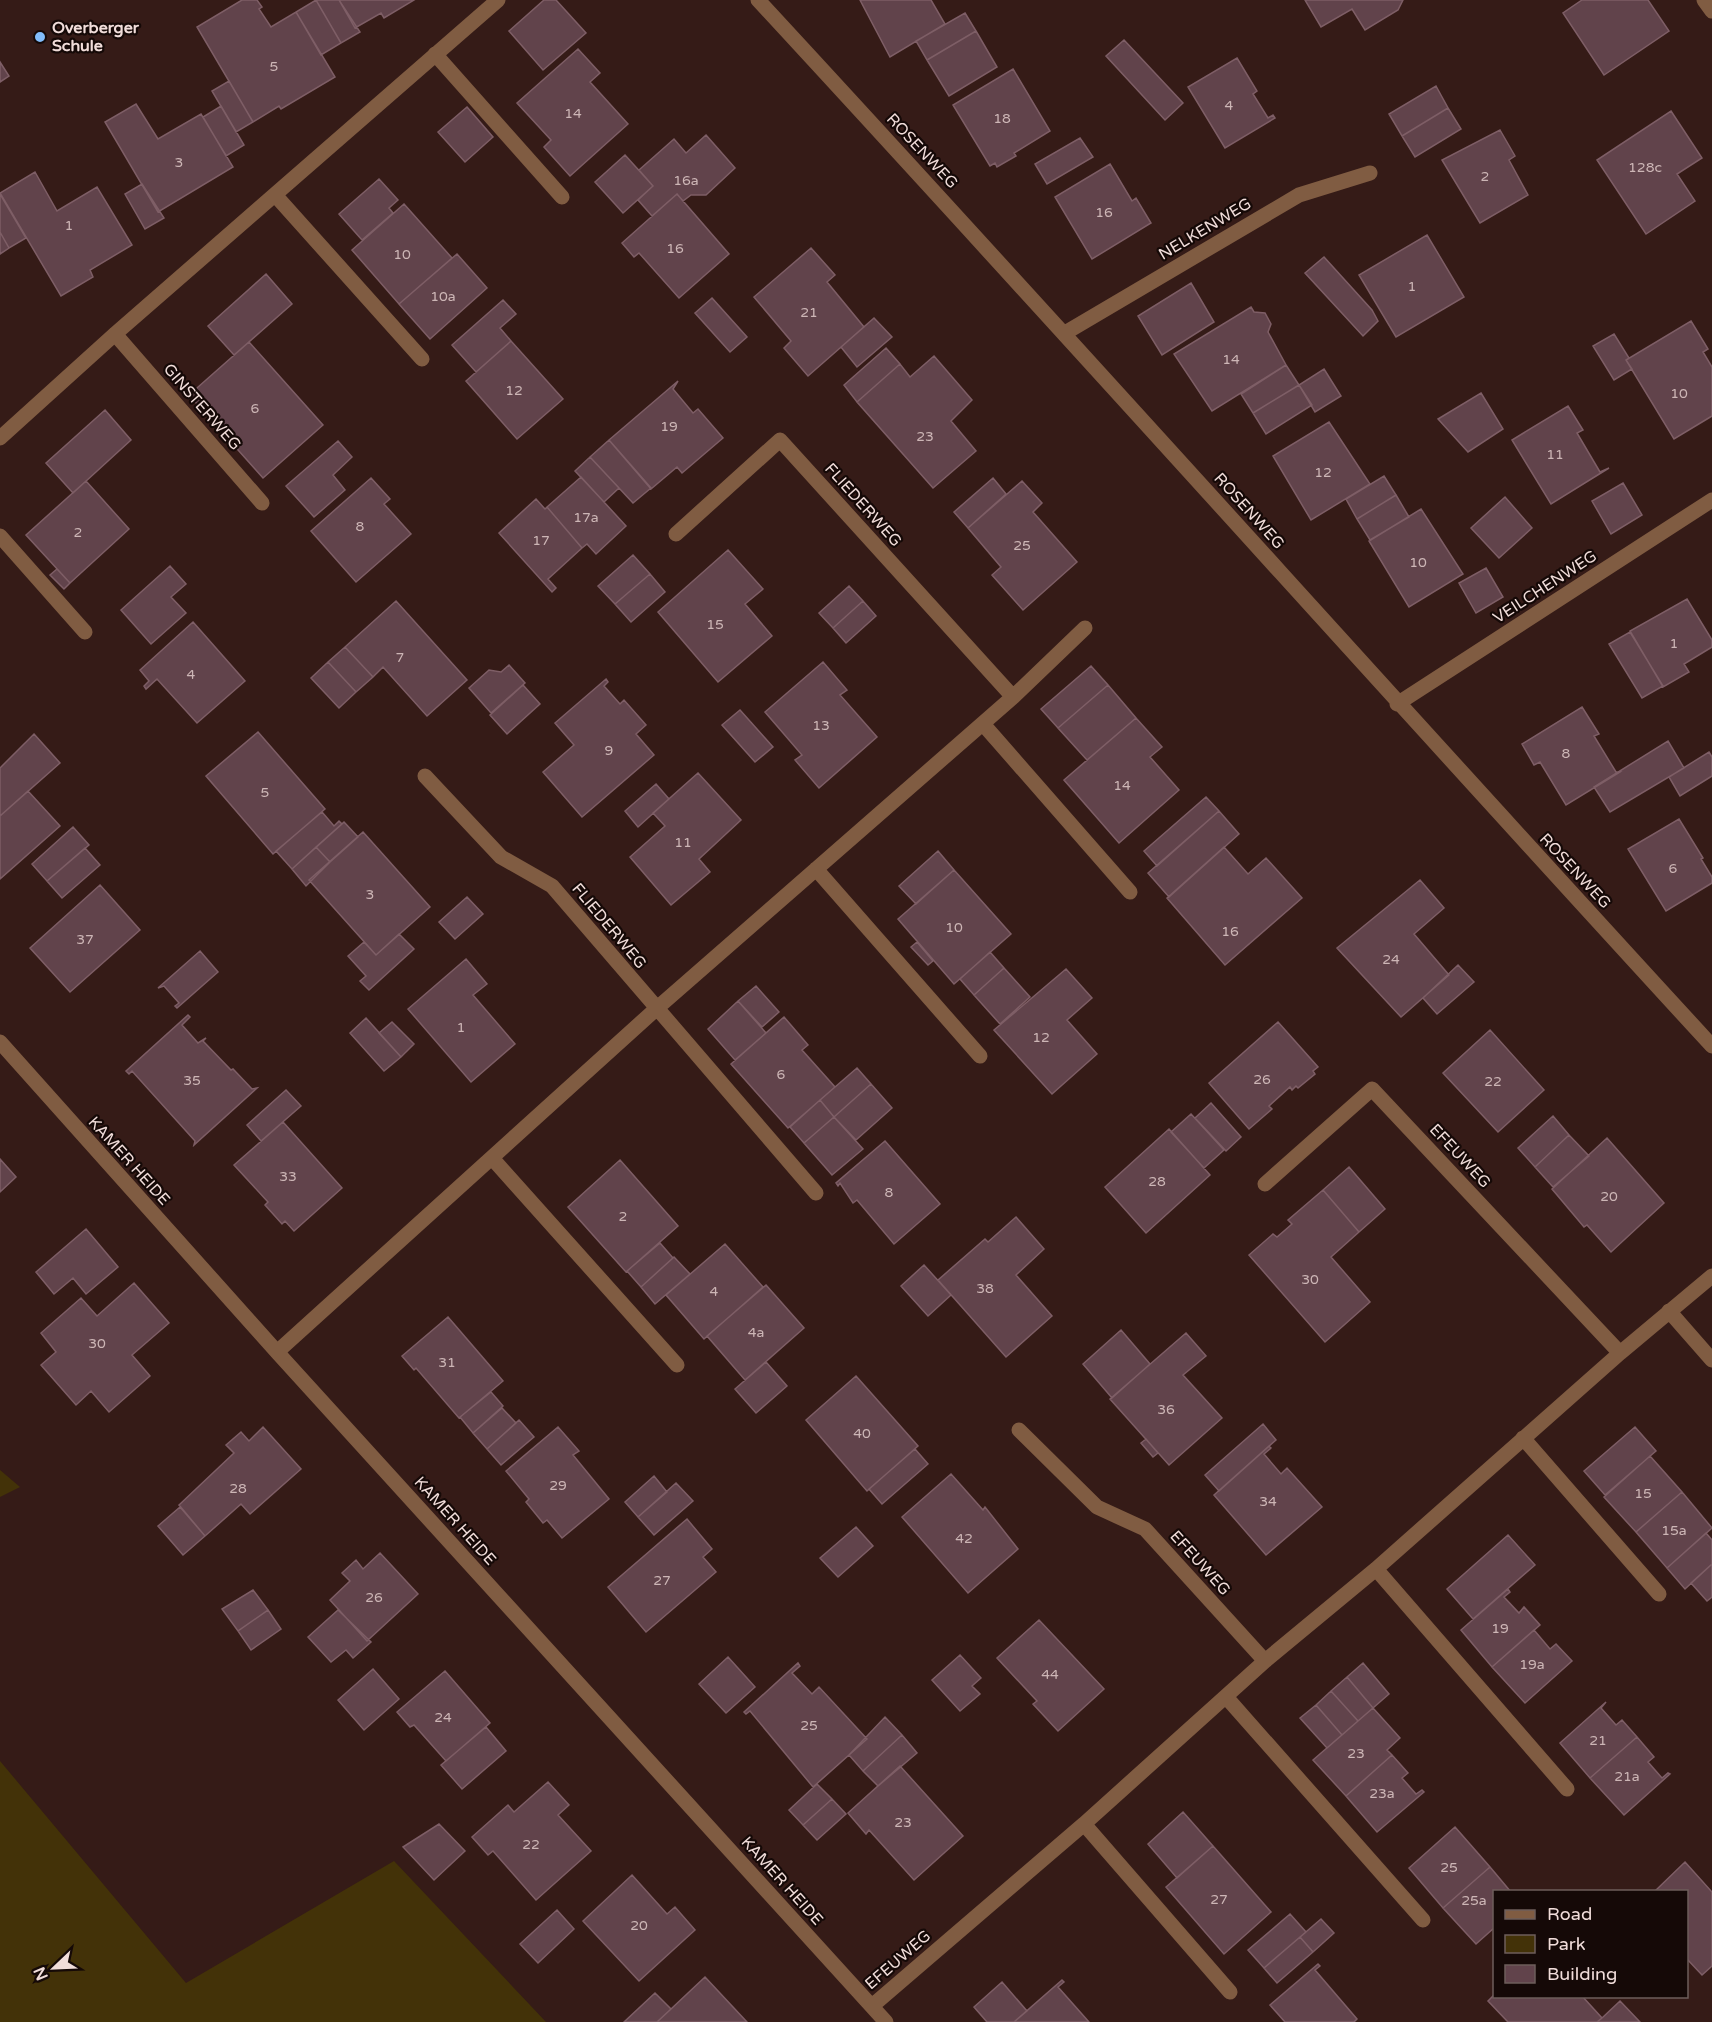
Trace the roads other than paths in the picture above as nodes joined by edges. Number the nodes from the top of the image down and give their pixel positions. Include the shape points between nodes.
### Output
1 (498, 0) edge
2 (759, 0) edge
3 (1704, 0) edge
4 (1712, 11) edge
5 (435, 54) junction
6 (1370, 173) dead end
7 (276, 196) junction
8 (562, 197) dead end
9 (1065, 333) junction
10 (115, 334) junction
11 (422, 359) dead end
12 (0, 438) edge
13 (1712, 500) edge
14 (262, 503) dead end
15 (676, 534) dead end
16 (0, 536) edge
17 (1085, 628) dead end
18 (85, 632) dead end
19 (1014, 697) junction
20 (1397, 704) junction
21 (983, 724) junction
22 (426, 776) dead end
23 (816, 869) junction
24 (1130, 892) dead end
25 (656, 1009) junction
26 (0, 1042) edge
27 (1712, 1046) edge
28 (980, 1056) dead end
29 (492, 1158) junction
30 (1265, 1184) dead end
31 (816, 1193) dead end
32 (1712, 1276) edge
33 (1669, 1311) junction
34 (277, 1353) junction
35 (1620, 1353) junction
36 (1712, 1360) edge
37 (677, 1365) dead end
38 (1018, 1430) dead end
39 (1523, 1438) junction
40 (1376, 1569) junction
41 (1659, 1594) dead end
42 (1265, 1661) junction
43 (1227, 1698) junction
44 (1567, 1789) dead end
45 (1084, 1824) junction
46 (1422, 1920) dead end
47 (1230, 1992) dead end
48 (872, 2006) junction
49 (886, 2022) edge

1 - 5 street
2 - 9 street, ROSENWEG
3 - 4 street
5 - 7 street
5 - 8 street
6 - 9 street, NELKENWEG via 1299,195
7 - 10 street
7 - 11 street
9 - 20 street, ROSENWEG
10 - 12 street
10 - 14 street, GINSTERWEG
13 - 20 street, VEILCHENWEG
15 - 19 street, FLIEDERWEG via 780,440
16 - 18 street
17 - 19 street
19 - 21 street
20 - 27 street, ROSENWEG
21 - 23 street
21 - 24 street
22 - 25 street, FLIEDERWEG via 501,857 552,886
23 - 25 street
23 - 28 street
25 - 29 street
25 - 31 street, FLIEDERWEG
26 - 34 street, KAMER HEIDE
29 - 34 street
29 - 37 street
30 - 35 street, EFEUWEG via 1372,1089
32 - 33 street, EFEUWEG
33 - 35 street, EFEUWEG
33 - 36 street
34 - 48 street, KAMER HEIDE
35 - 39 street, EFEUWEG
38 - 42 street, EFEUWEG via 1097,1507 1144,1529
39 - 40 street, EFEUWEG
39 - 41 street
40 - 42 street, EFEUWEG
40 - 44 street
42 - 43 street, EFEUWEG
43 - 45 street, EFEUWEG
43 - 46 street
45 - 47 street
45 - 48 street, EFEUWEG
48 - 49 street, KAMER HEIDE

